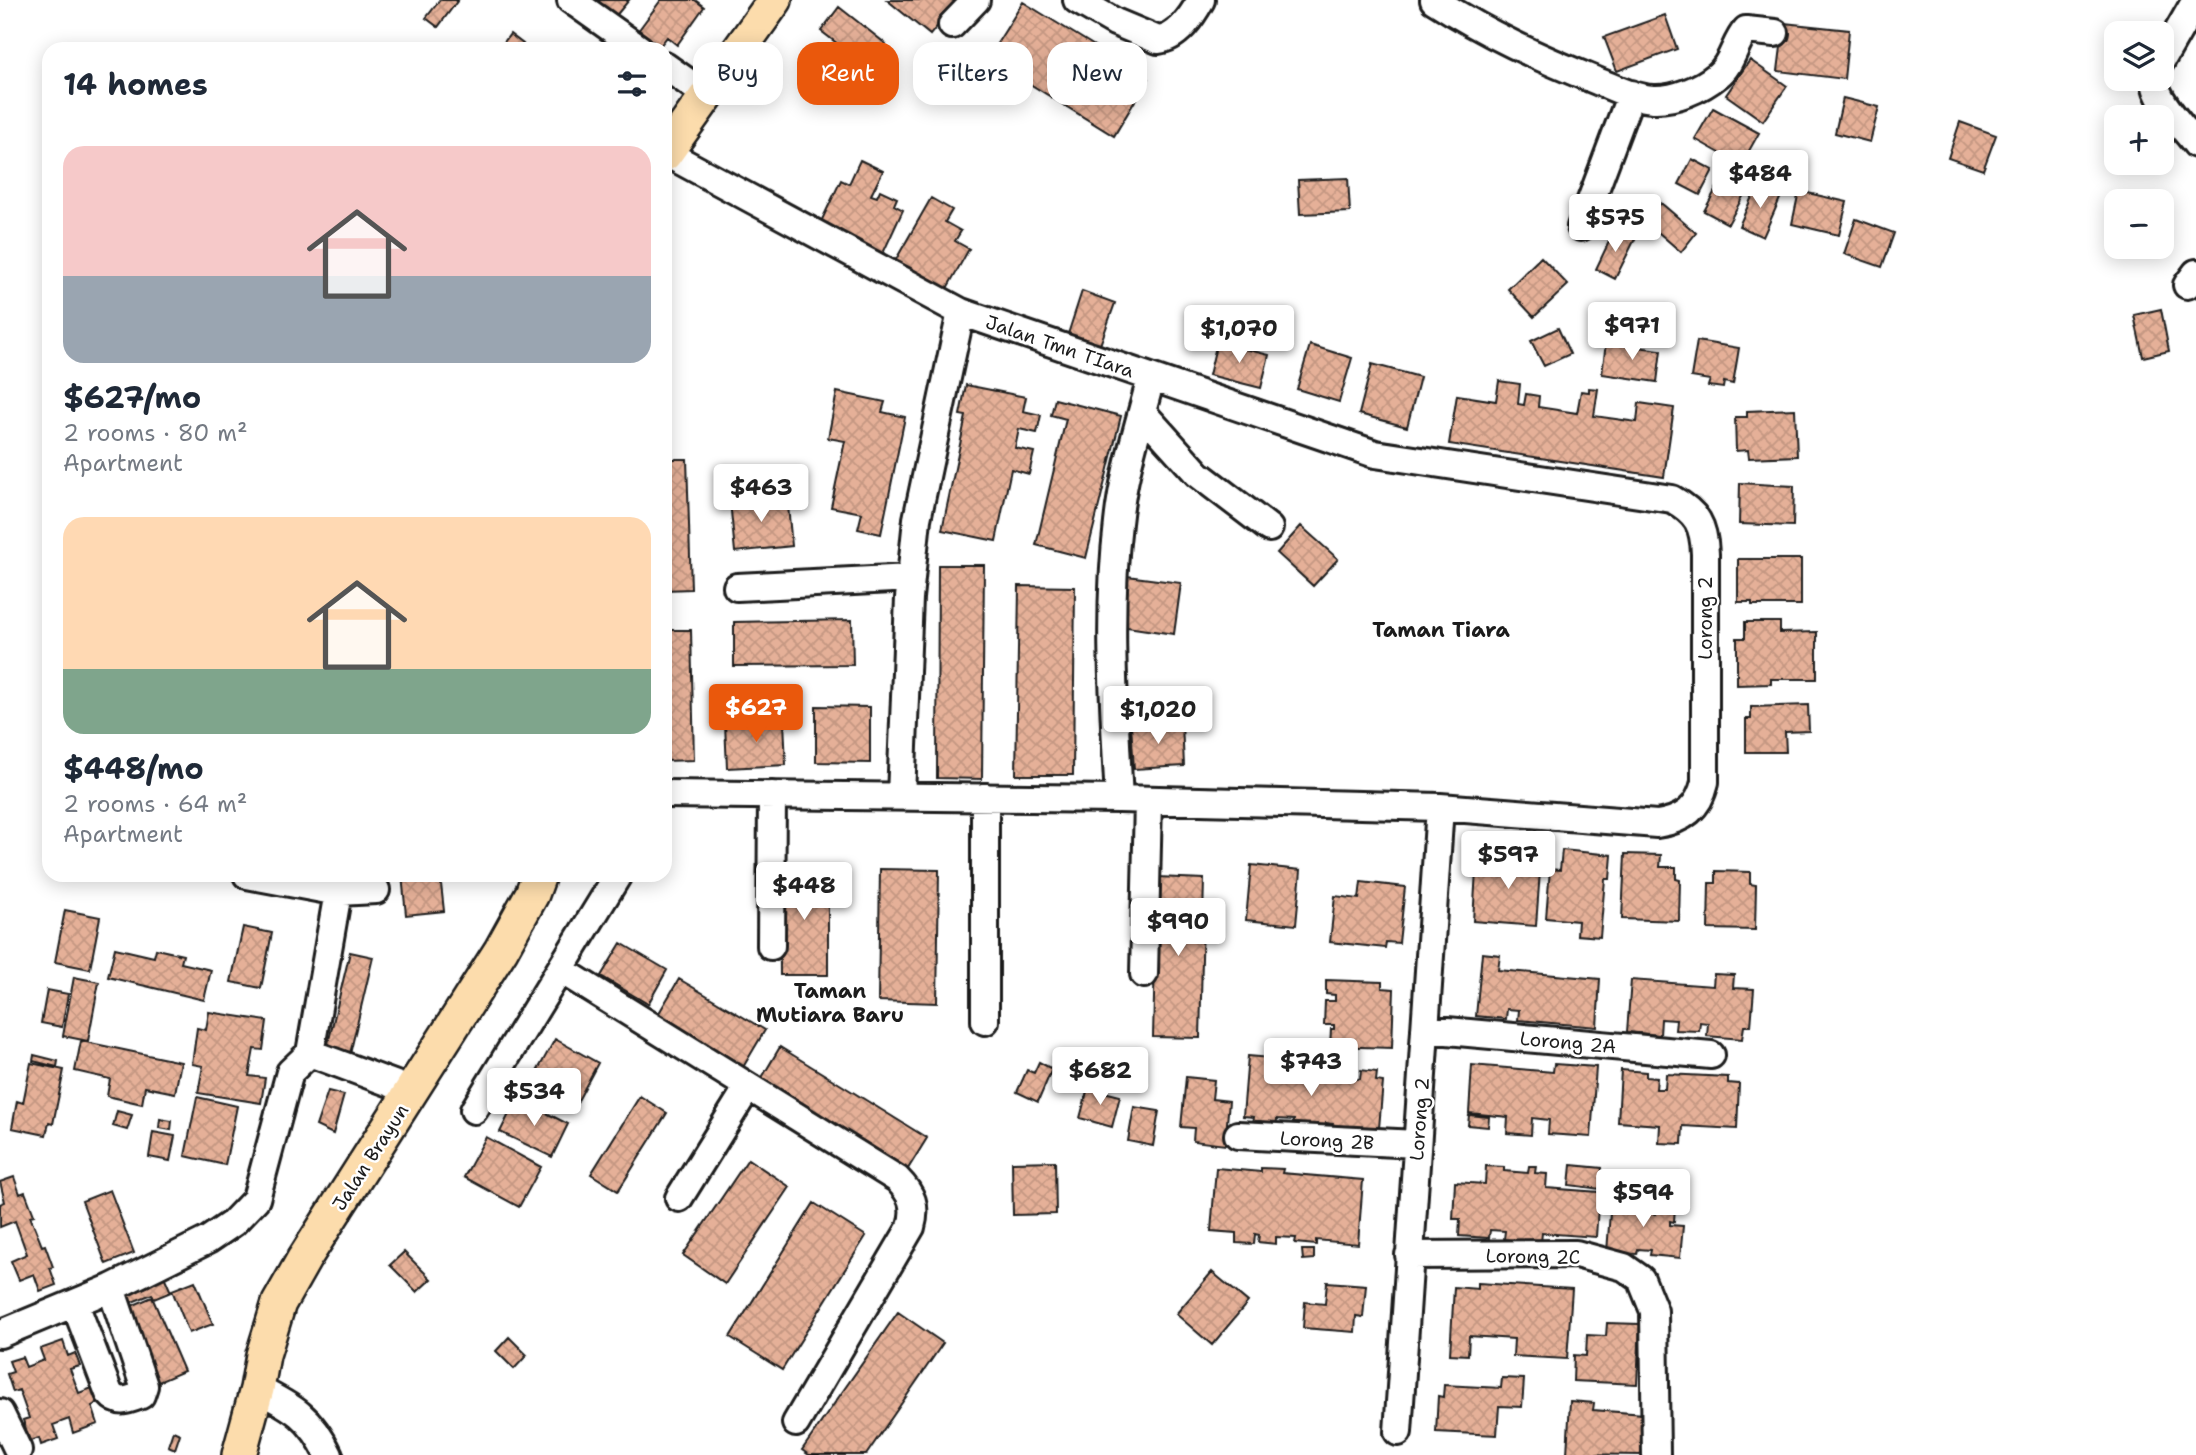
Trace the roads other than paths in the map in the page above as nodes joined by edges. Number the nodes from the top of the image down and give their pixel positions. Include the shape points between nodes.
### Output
1 (571, 0) edge
2 (775, 0) edge
3 (976, 0) edge
4 (1077, 0) edge
5 (1201, 0) edge
6 (1434, 0) edge
7 (2192, 3) edge
8 (951, 25) dead end
9 (1775, 33) dead end
10 (2174, 37) edge
11 (630, 42) edge
12 (744, 42) edge
13 (672, 71) edge
14 (693, 86) edge
15 (2157, 91) edge
16 (1631, 94) junction
17 (699, 105) edge
18 (672, 144) edge
19 (2196, 144) edge
20 (672, 158) edge
21 (1581, 227) dead end
22 (961, 312) junction
23 (1151, 377) junction
24 (1142, 412) junction
25 (1687, 508) joint
26 (1269, 528) dead end
27 (911, 578) junction
28 (737, 587) dead end
29 (672, 794) edge
30 (772, 795) junction
31 (901, 796) junction
32 (985, 797) junction
33 (1119, 799) junction
34 (1148, 801) junction
35 (1440, 807) junction
36 (284, 882) edge
37 (536, 882) edge
38 (614, 882) edge
39 (376, 890) dead end
40 (338, 892) junction
41 (771, 946) dead end
42 (561, 970) junction
43 (1144, 974) dead end
44 (985, 1021) dead end
45 (1425, 1029) junction
46 (310, 1053) junction
47 (1711, 1055) dead end
48 (748, 1087) junction
49 (412, 1091) junction
50 (474, 1111) dead end
51 (1238, 1135) dead end
52 (1417, 1144) junction
53 (679, 1198) dead end
54 (1409, 1255) junction
55 (111, 1288) junction
56 (75, 1304) junction
57 (0, 1334) edge
58 (257, 1389) junction
59 (0, 1413) edge
60 (796, 1423) dead end
61 (1398, 1432) dead end
62 (18, 1450) dead end
63 (239, 1455) edge
64 (329, 1455) edge
65 (1656, 1455) edge

1 - 11 street
2 - 12 main road
3 - 8 street
4 - 5 street via 1115,22 1164,40 1182,27
6 - 16 street via 1536,57
7 - 10 street
9 - 16 street via 1743,32 1729,65 1684,93 1652,99
13 - 14 street
15 - 19 street
16 - 21 street
17 - 18 main road
20 - 22 street, Jalan Tmn TIara
22 - 23 street, Jalan Tmn TIara
22 - 27 street via 917,519
23 - 24 street
23 - 25 street, Jalan Tmn TIara via 1375,454 1672,499
24 - 26 street via 1198,474
24 - 33 street via 1118,521 1113,581
25 - 35 street, Lorong 2 via 1698,520 1705,554 1706,782 1695,807 1671,822 1657,824
27 - 28 street
27 - 31 street
29 - 30 street, Lorong 2
30 - 31 street, Lorong 2
30 - 41 street
31 - 32 street, Lorong 2
32 - 33 street, Lorong 2
32 - 44 street
33 - 34 street, Lorong 2
34 - 35 street, Lorong 2
34 - 43 street
35 - 45 street, Lorong 2
36 - 40 street
37 - 49 main road, Jalan Brayun via 501,950
38 - 42 street
39 - 40 street
40 - 46 street
42 - 48 street
42 - 50 street
45 - 47 street, Lorong 2A
45 - 52 street, Lorong 2
46 - 49 street
46 - 55 street via 290,1072 256,1199 208,1240
48 - 53 street
48 - 60 street via 897,1179 914,1203 911,1227
49 - 58 main road, Jalan Brayun via 279,1303
51 - 52 street, Lorong 2B
52 - 54 street, Lorong 2
54 - 61 street, Lorong 2
54 - 65 street, Lorong 2C via 1576,1254 1624,1268 1641,1279 1654,1311
55 - 56 street
55 - 56 street via 144,1386 141,1395 124,1402 109,1393
56 - 57 street
58 - 63 main road, Jalan Brayun
58 - 64 street via 293,1407 311,1425
59 - 62 street

